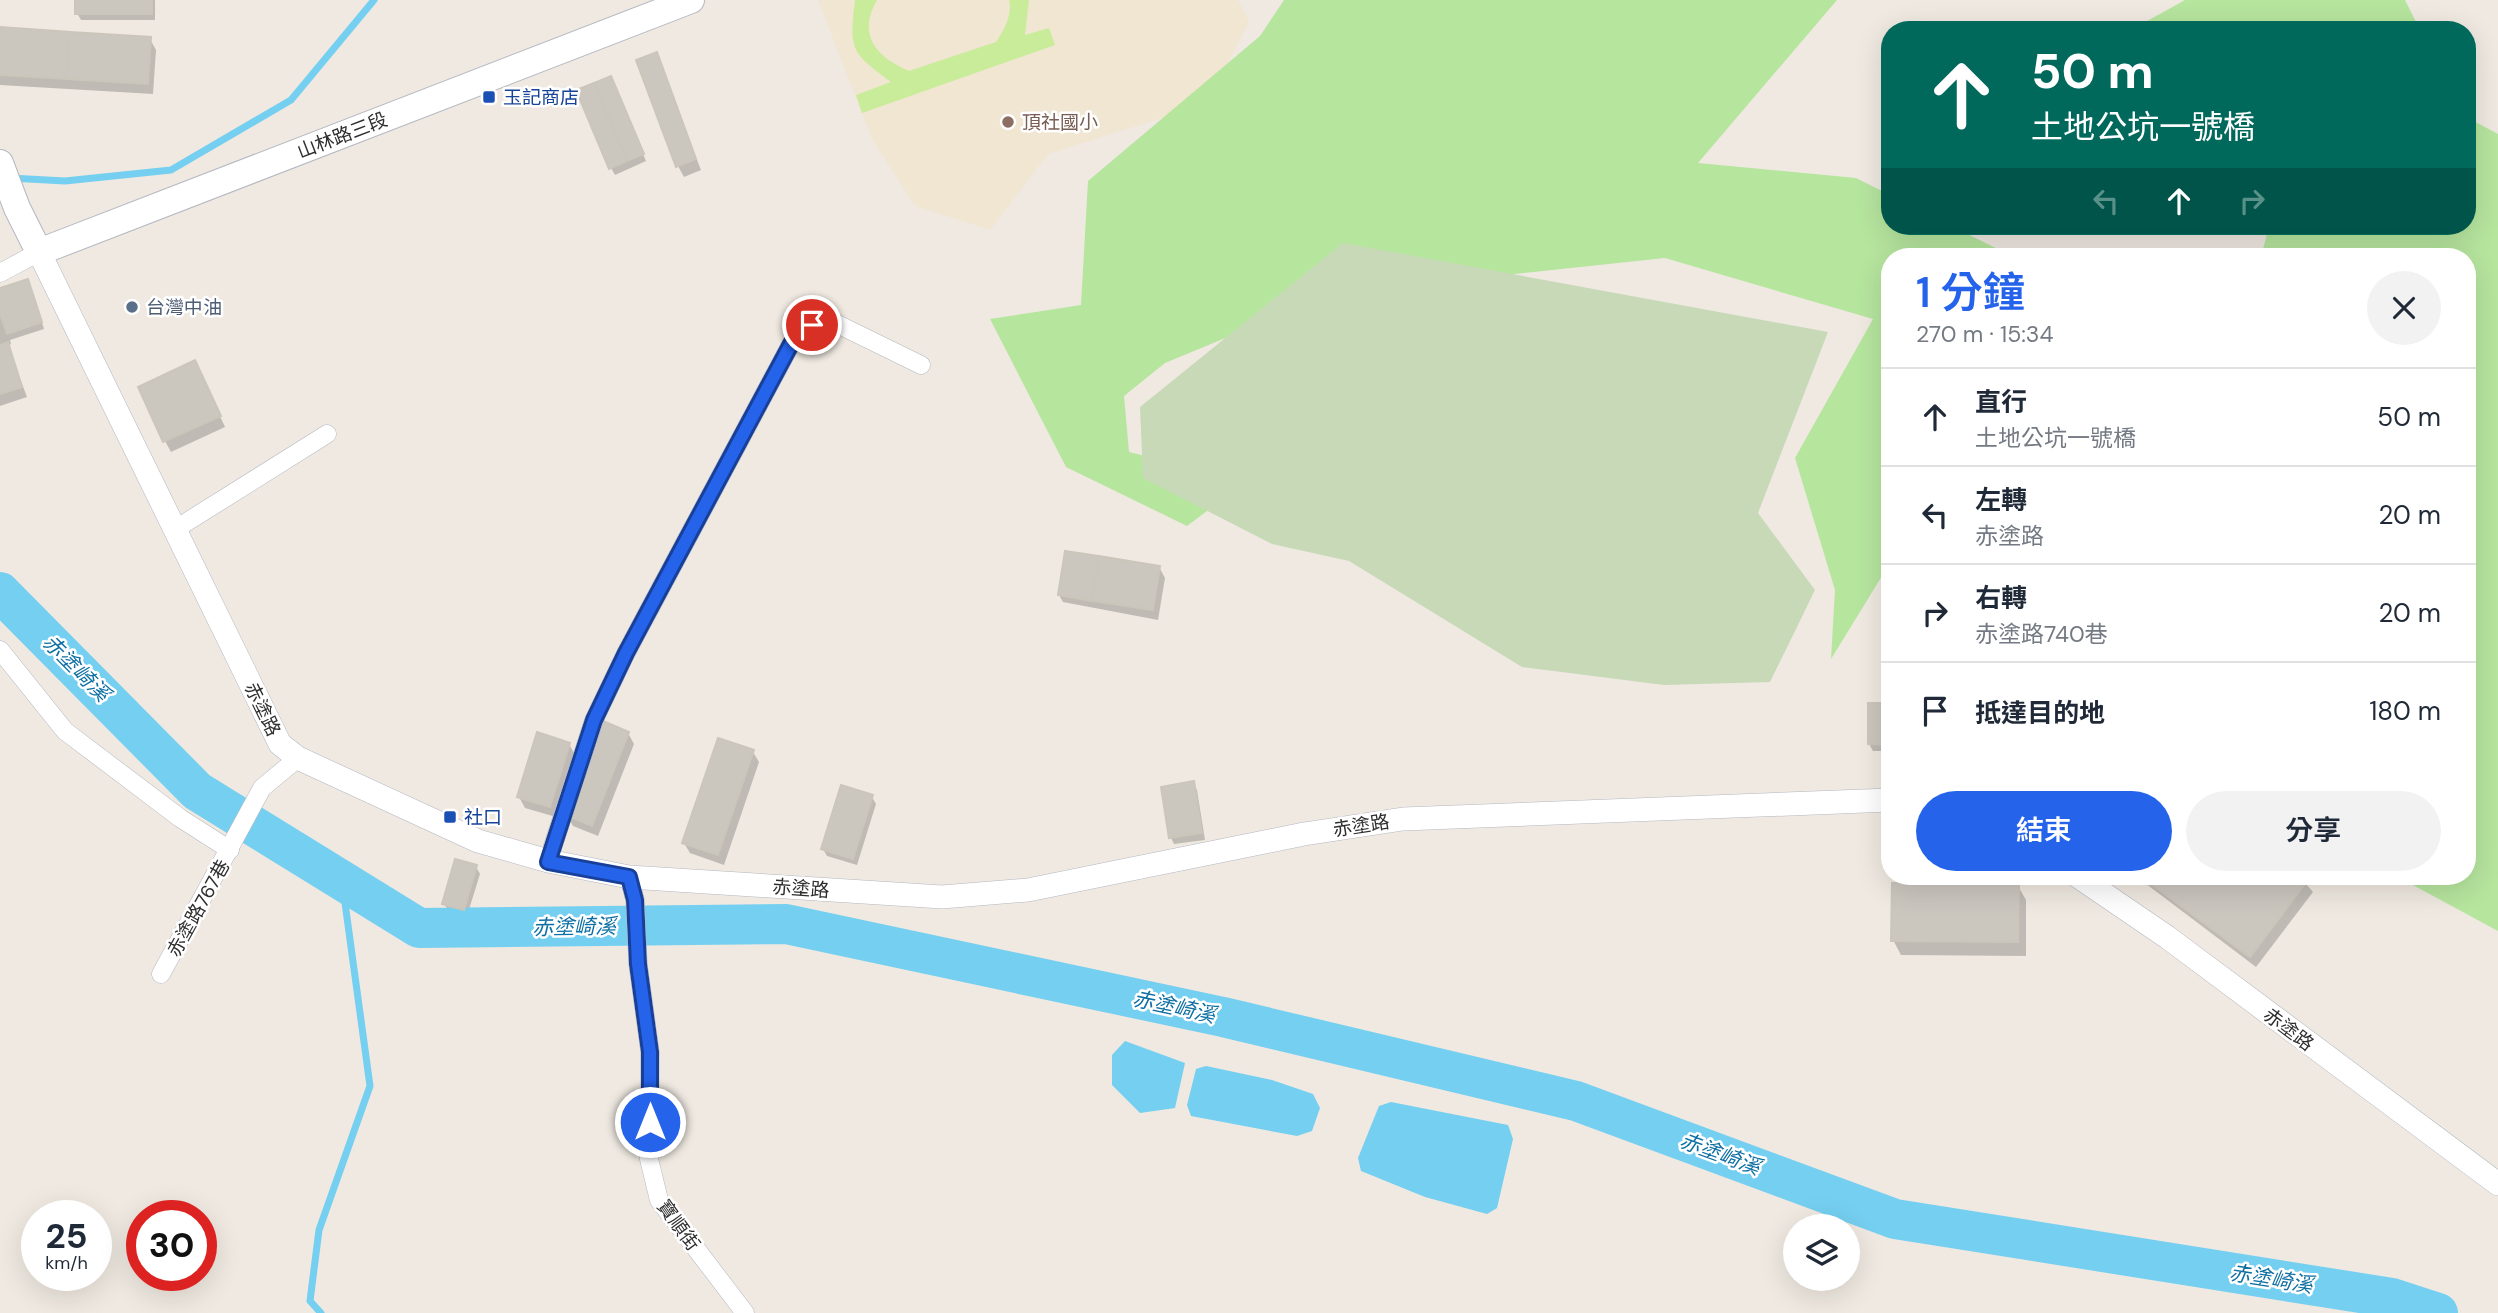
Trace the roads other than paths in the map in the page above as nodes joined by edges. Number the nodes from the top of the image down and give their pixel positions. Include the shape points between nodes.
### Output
1 (691, 0) edge
2 (0, 163) edge
3 (39, 253) junction
4 (0, 273) edge
5 (921, 365) dead end
6 (327, 433) dead end
7 (174, 530) junction
8 (0, 650) edge
9 (298, 758) junction
10 (1881, 800) edge
11 (232, 845) junction
12 (548, 862) junction
13 (629, 877) junction
14 (2091, 885) edge
15 (161, 974) dead end
16 (2498, 1184) edge
17 (745, 1313) edge

1 - 3 main road, 山林路三段
2 - 3 main road
3 - 4 street
3 - 7 street, 赤塗路
5 - 12 street via 827,319 798,331 594,720
6 - 7 street
7 - 9 street, 赤塗路 via 280,744
8 - 11 street via 65,731 180,818
9 - 11 street, 赤塗路767巷 via 262,788
9 - 12 street, 赤塗路 via 478,841
10 - 13 street, 赤塗路 via 1403,819 1304,834 1028,890 942,897
11 - 15 street, 赤塗路767巷
12 - 13 street, 赤塗路
13 - 17 street, 寶順街 via 650,1052 649,1159 659,1200
14 - 16 street, 赤塗路

